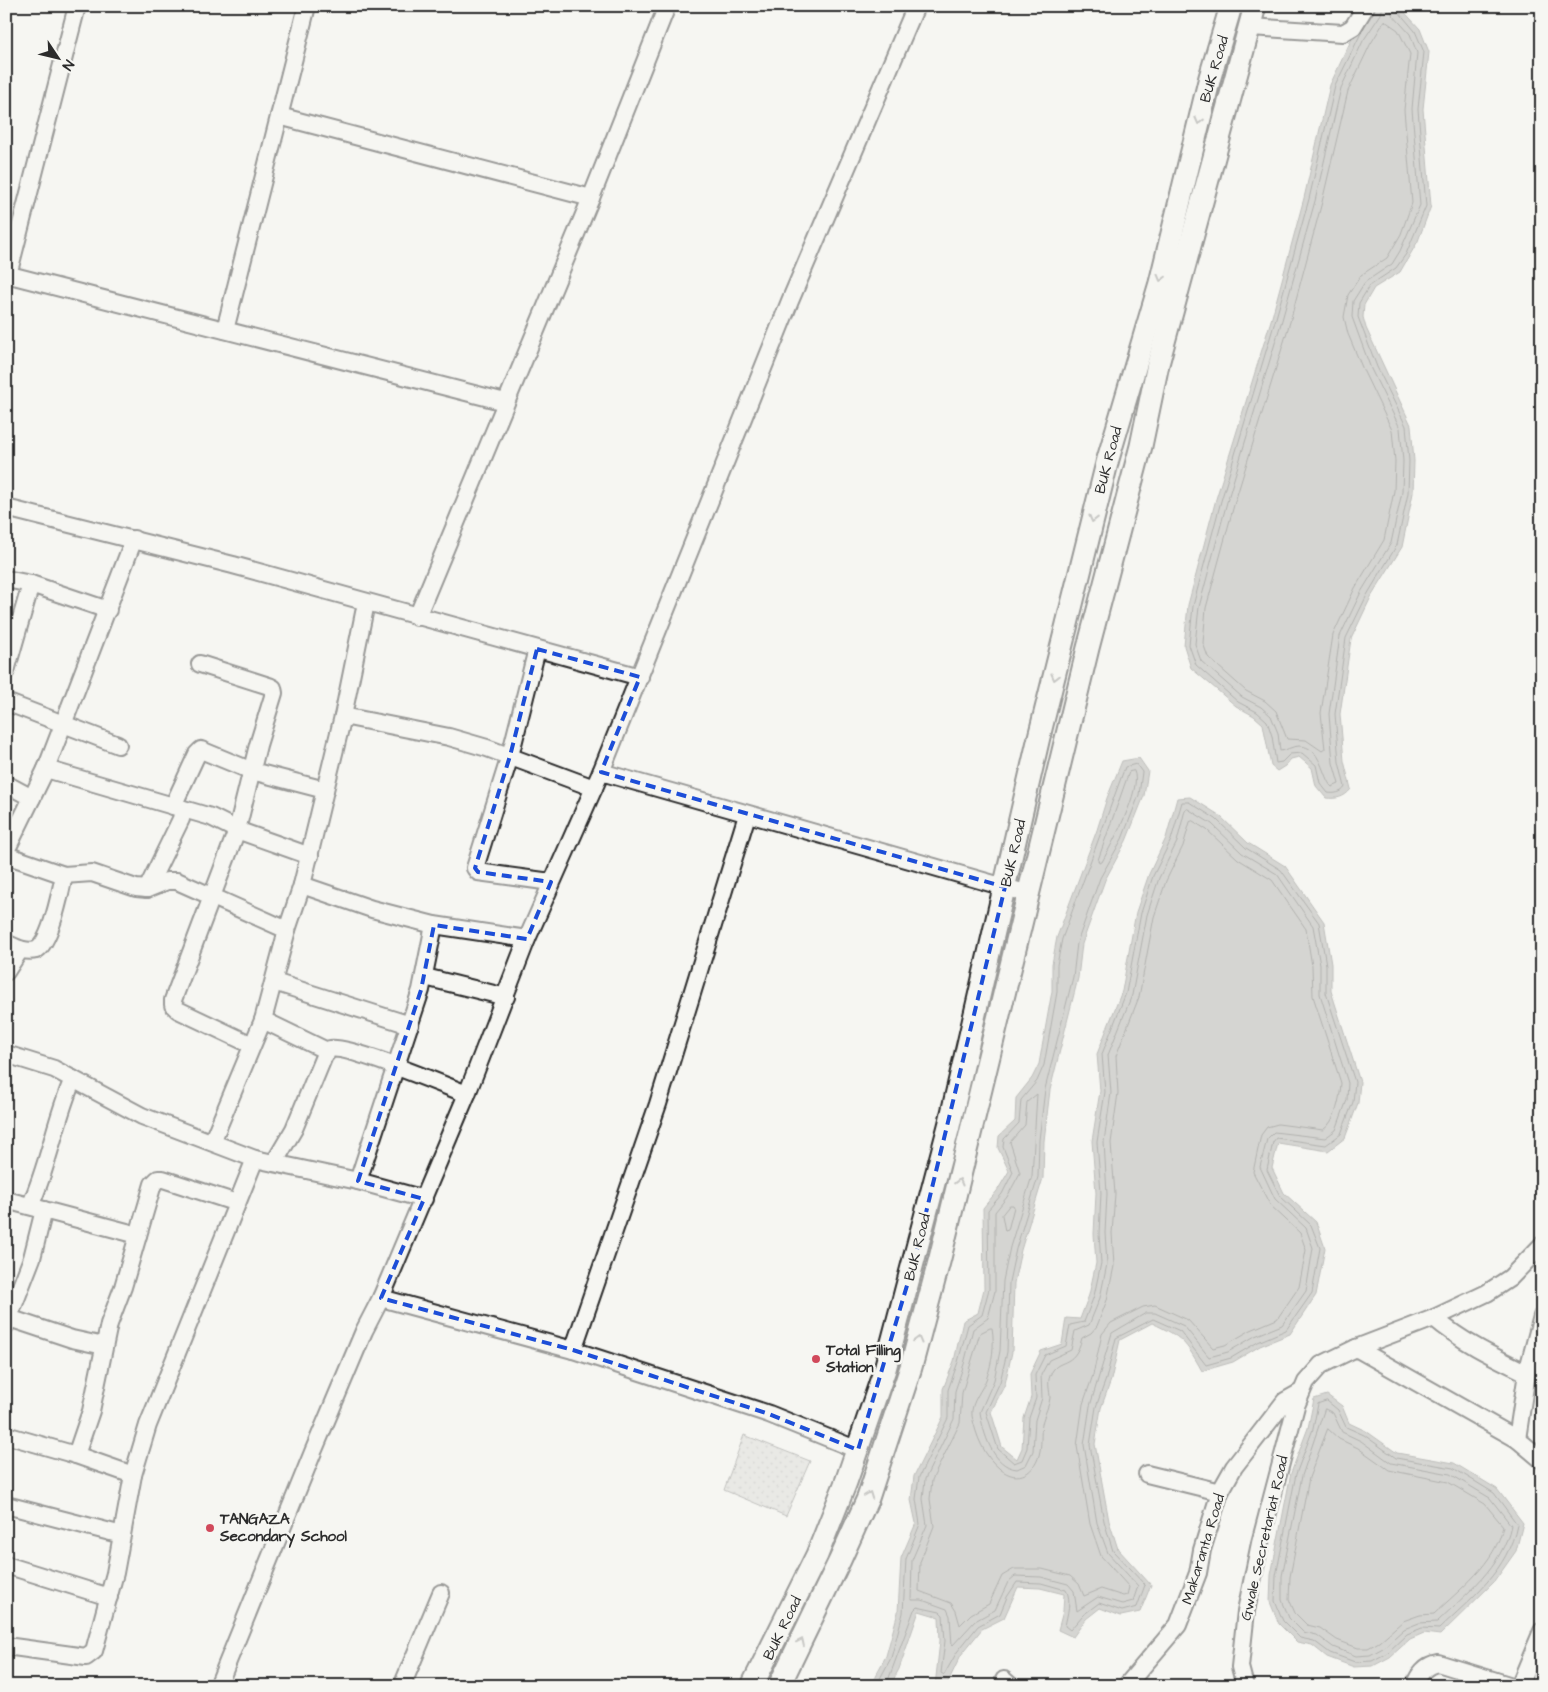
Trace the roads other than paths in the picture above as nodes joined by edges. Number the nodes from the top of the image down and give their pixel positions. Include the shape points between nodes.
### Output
1 (77, 6) edge
2 (306, 6) edge
3 (666, 6) edge
4 (916, 6) edge
5 (1231, 6) edge
6 (1366, 6) edge
7 (1253, 16) edge
8 (279, 116) junction
9 (591, 198) junction
10 (7, 275) edge
11 (225, 330) junction
12 (505, 402) junction
13 (6, 508) edge
14 (134, 539) junction
15 (6, 578) edge
16 (32, 584) junction
17 (366, 603) junction
18 (108, 610) junction
19 (417, 617) junction
20 (537, 649) junction
21 (200, 664) dead end
22 (6, 671) edge
23 (640, 677) junction
24 (6, 702) edge
25 (343, 716) junction
26 (63, 724) junction
27 (118, 745) dead end
28 (510, 756) junction
29 (46, 769) junction
30 (252, 771) junction
31 (601, 772) junction
32 (6, 784) edge
33 (594, 788) junction
34 (325, 790) junction
35 (32, 798) junction
36 (178, 808) junction
37 (747, 815) junction
38 (237, 830) junction
39 (6, 851) edge
40 (6, 855) edge
41 (310, 856) junction
42 (64, 875) junction
43 (551, 882) junction
44 (302, 885) junction
45 (1005, 888) junction
46 (148, 889) junction
47 (1029, 894) junction
48 (212, 896) junction
49 (434, 925) junction
50 (287, 930) junction
51 (527, 938) junction
52 (13, 946) edge
53 (6, 972) edge
54 (425, 977) junction
55 (274, 982) junction
56 (506, 997) junction
57 (263, 1020) junction
58 (410, 1025) junction
59 (252, 1045) junction
60 (327, 1051) junction
61 (6, 1054) edge
62 (395, 1067) junction
63 (73, 1079) junction
64 (467, 1094) junction
65 (212, 1142) junction
66 (254, 1160) junction
67 (274, 1163) junction
68 (358, 1181) junction
69 (424, 1199) junction
70 (6, 1200) edge
71 (236, 1203) junction
72 (37, 1208) junction
73 (138, 1234) junction
74 (1542, 1245) edge
75 (381, 1298) junction
76 (1542, 1316) edge
77 (1434, 1318) junction
78 (8, 1322) edge
79 (104, 1346) junction
80 (1356, 1348) junction
81 (573, 1350) junction
82 (1527, 1373) junction
83 (1301, 1392) junction
84 (6, 1435) edge
85 (1517, 1439) junction
86 (858, 1450) junction
87 (76, 1455) junction
88 (1542, 1460) edge
89 (133, 1474) junction
90 (1148, 1474) dead end
91 (1220, 1492) junction
92 (6, 1505) edge
93 (122, 1535) junction
94 (6, 1565) edge
95 (442, 1593) dead end
96 (109, 1597) junction
97 (1542, 1631) edge
98 (6, 1646) edge
99 (218, 1686) edge
100 (402, 1686) edge
101 (752, 1686) edge
102 (779, 1686) edge
103 (1126, 1686) edge
104 (1245, 1686) edge
105 (1414, 1686) edge
106 (1512, 1686) edge
107 (1519, 1686) edge

1 - 10 street
2 - 8 street
3 - 9 street
4 - 23 street via 790,301
5 -> 45 main road, BUK Road via 1210,77 1160,282 1108,459
6 - 7 street via 1354,27 1343,33
7 - 47 main road, BUK Road via 1158,364
8 - 9 street
8 - 11 street
9 - 12 street
10 - 11 street
11 - 12 street
12 - 19 street
13 - 14 street
14 - 17 street
14 - 18 street
15 - 16 street
16 - 18 street
16 - 22 street
17 - 19 street
17 - 25 street
18 - 26 street
19 - 20 street
20 - 23 street
20 - 28 street
21 - 30 street via 273,688
23 - 31 street
24 - 26 street
25 - 28 street via 449,737
25 - 34 street
26 - 27 street
26 - 29 street
28 - 33 street
28 - 43 street via 475,870
29 - 35 street
29 - 36 street
30 - 34 street
30 - 36 street via 198,751
30 - 38 street
31 - 33 street
31 - 37 street
32 - 35 street
33 - 43 street
34 - 41 street
35 - 39 street
36 - 38 street
36 - 46 street via 178,826
37 - 45 street
37 - 81 street via 658,1104
38 - 41 street
38 - 48 street
40 - 42 street
41 - 44 street
42 - 46 street via 92,873
42 - 52 street via 47,937 35,950
43 - 51 street
44 - 49 street via 372,909
44 - 50 street
45 - 47 street
45 - 86 main road, BUK Road via 914,1262 885,1369
46 - 48 street via 167,881 177,881
102 -> 47 main road, BUK Road via 868,1498 901,1400 940,1258
48 - 50 street
48 - 59 street via 173,1005
49 - 51 street
49 - 54 street
50 - 55 street
51 - 56 street
52 - 53 street
54 - 56 street
54 - 58 street
55 - 57 street
55 - 58 street
56 - 64 street
57 - 59 street
57 - 60 street
58 - 62 street
59 - 65 street
60 - 62 street via 339,1048
60 - 67 street via 294,1129
61 - 63 street via 54,1069
62 - 64 street
62 - 68 street
63 - 65 street via 142,1116
63 - 72 street via 62,1104
64 - 69 street
65 - 66 street
66 - 67 street
66 - 71 street
67 - 68 street
68 - 69 street
69 - 75 street
70 - 72 street
71 - 73 street via 158,1179 153,1184
71 - 89 street via 148,1424
72 - 73 street
72 - 78 street via 32,1258
73 - 79 street
74 - 77 street via 1499,1287
75 - 81 street
75 - 99 street via 312,1452
76 - 82 street
77 - 80 street
77 - 82 street via 1448,1331 1483,1352
78 - 79 street
79 - 87 street via 91,1411
80 - 83 street via 1321,1365
80 - 85 street
81 - 86 street via 769,1414
82 - 85 street
83 - 91 street, Makaranta Road via 1285,1401 1261,1429
83 - 104 street, Gwale Secretariat Road via 1260,1543 1246,1611 1240,1667
84 - 87 street
85 - 88 street
86 - 101 main road, BUK Road via 816,1555
87 - 89 street
89 - 93 street
90 - 91 street
91 - 103 street, Makaranta Road via 1198,1573 1178,1624
92 - 93 street
93 - 96 street
94 - 96 street
95 - 100 street
96 - 98 street via 96,1646 89,1656
97 - 107 street
105 - 106 street via 1427,1666 1438,1663

